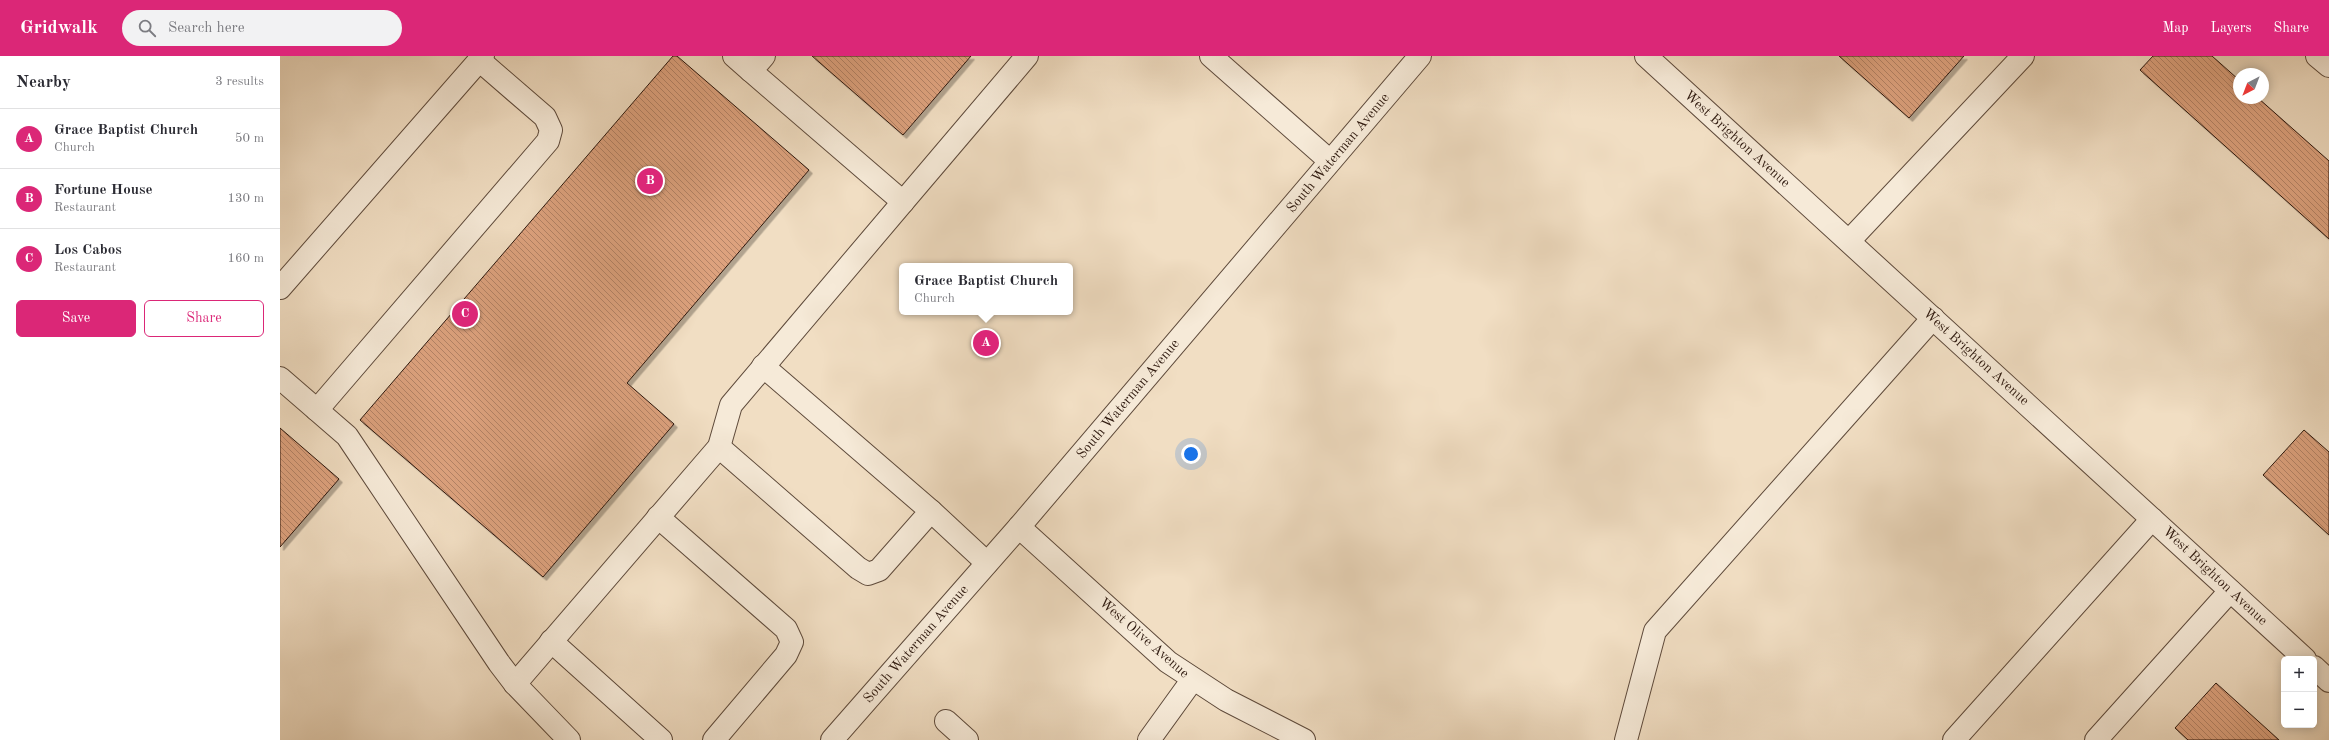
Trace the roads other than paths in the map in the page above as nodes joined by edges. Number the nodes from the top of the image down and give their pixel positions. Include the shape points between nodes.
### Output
1 (734, 56) edge
2 (1027, 56) edge
3 (1210, 56) edge
4 (1420, 56) edge
5 (1646, 56) edge
6 (2023, 56) edge
7 (2317, 56) edge
8 (481, 58) edge
9 (758, 63) edge
10 (2329, 66) edge
11 (1330, 161) junction
12 (903, 202) junction
13 (1849, 241) junction
14 (280, 288) edge
15 (1933, 318) junction
16 (763, 366) junction
17 (280, 378) edge
18 (317, 410) junction
19 (719, 447) junction
20 (931, 511) junction
21 (658, 517) junction
22 (2152, 519) junction
23 (1019, 527) junction
24 (987, 563) junction
25 (2230, 591) junction
26 (551, 641) junction
27 (2302, 656) edge
28 (2317, 670) edge
29 (1193, 680) junction
30 (2329, 681) edge
31 (515, 684) junction
32 (946, 721) dead end
33 (569, 740) edge
34 (661, 740) edge
35 (714, 740) edge
36 (832, 740) edge
37 (967, 740) edge
38 (1149, 740) edge
39 (1304, 740) edge
40 (1626, 740) edge
41 (1954, 740) edge
42 (2096, 740) edge

1 - 9 street
2 - 12 street
3 - 11 street
4 - 11 street, South Waterman Avenue
5 - 13 street, West Brighton Avenue
6 - 13 street
7 - 10 street
8 - 14 street
8 - 18 street via 545,117 551,130 548,142
9 - 12 street
11 - 23 street, South Waterman Avenue
12 - 16 street
13 - 15 street, West Brighton Avenue
15 - 22 street, West Brighton Avenue
15 - 40 street via 1655,631
16 - 19 street via 731,405
16 - 20 street
17 - 18 street
18 - 31 street via 347,436 499,664
19 - 20 street via 868,574 879,570
19 - 21 street
20 - 24 street
21 - 26 street
21 - 35 street via 786,629 792,642 786,655
22 - 25 street, West Brighton Avenue
22 - 41 street
23 - 24 street, South Waterman Avenue
23 - 29 street, West Olive Avenue via 1168,662
24 - 36 street, South Waterman Avenue
25 - 27 street, West Brighton Avenue
25 - 42 street
26 - 31 street
26 - 34 street
28 - 30 street
29 - 38 street
29 - 39 street, West Olive Avenue
31 - 33 street
32 - 37 street

